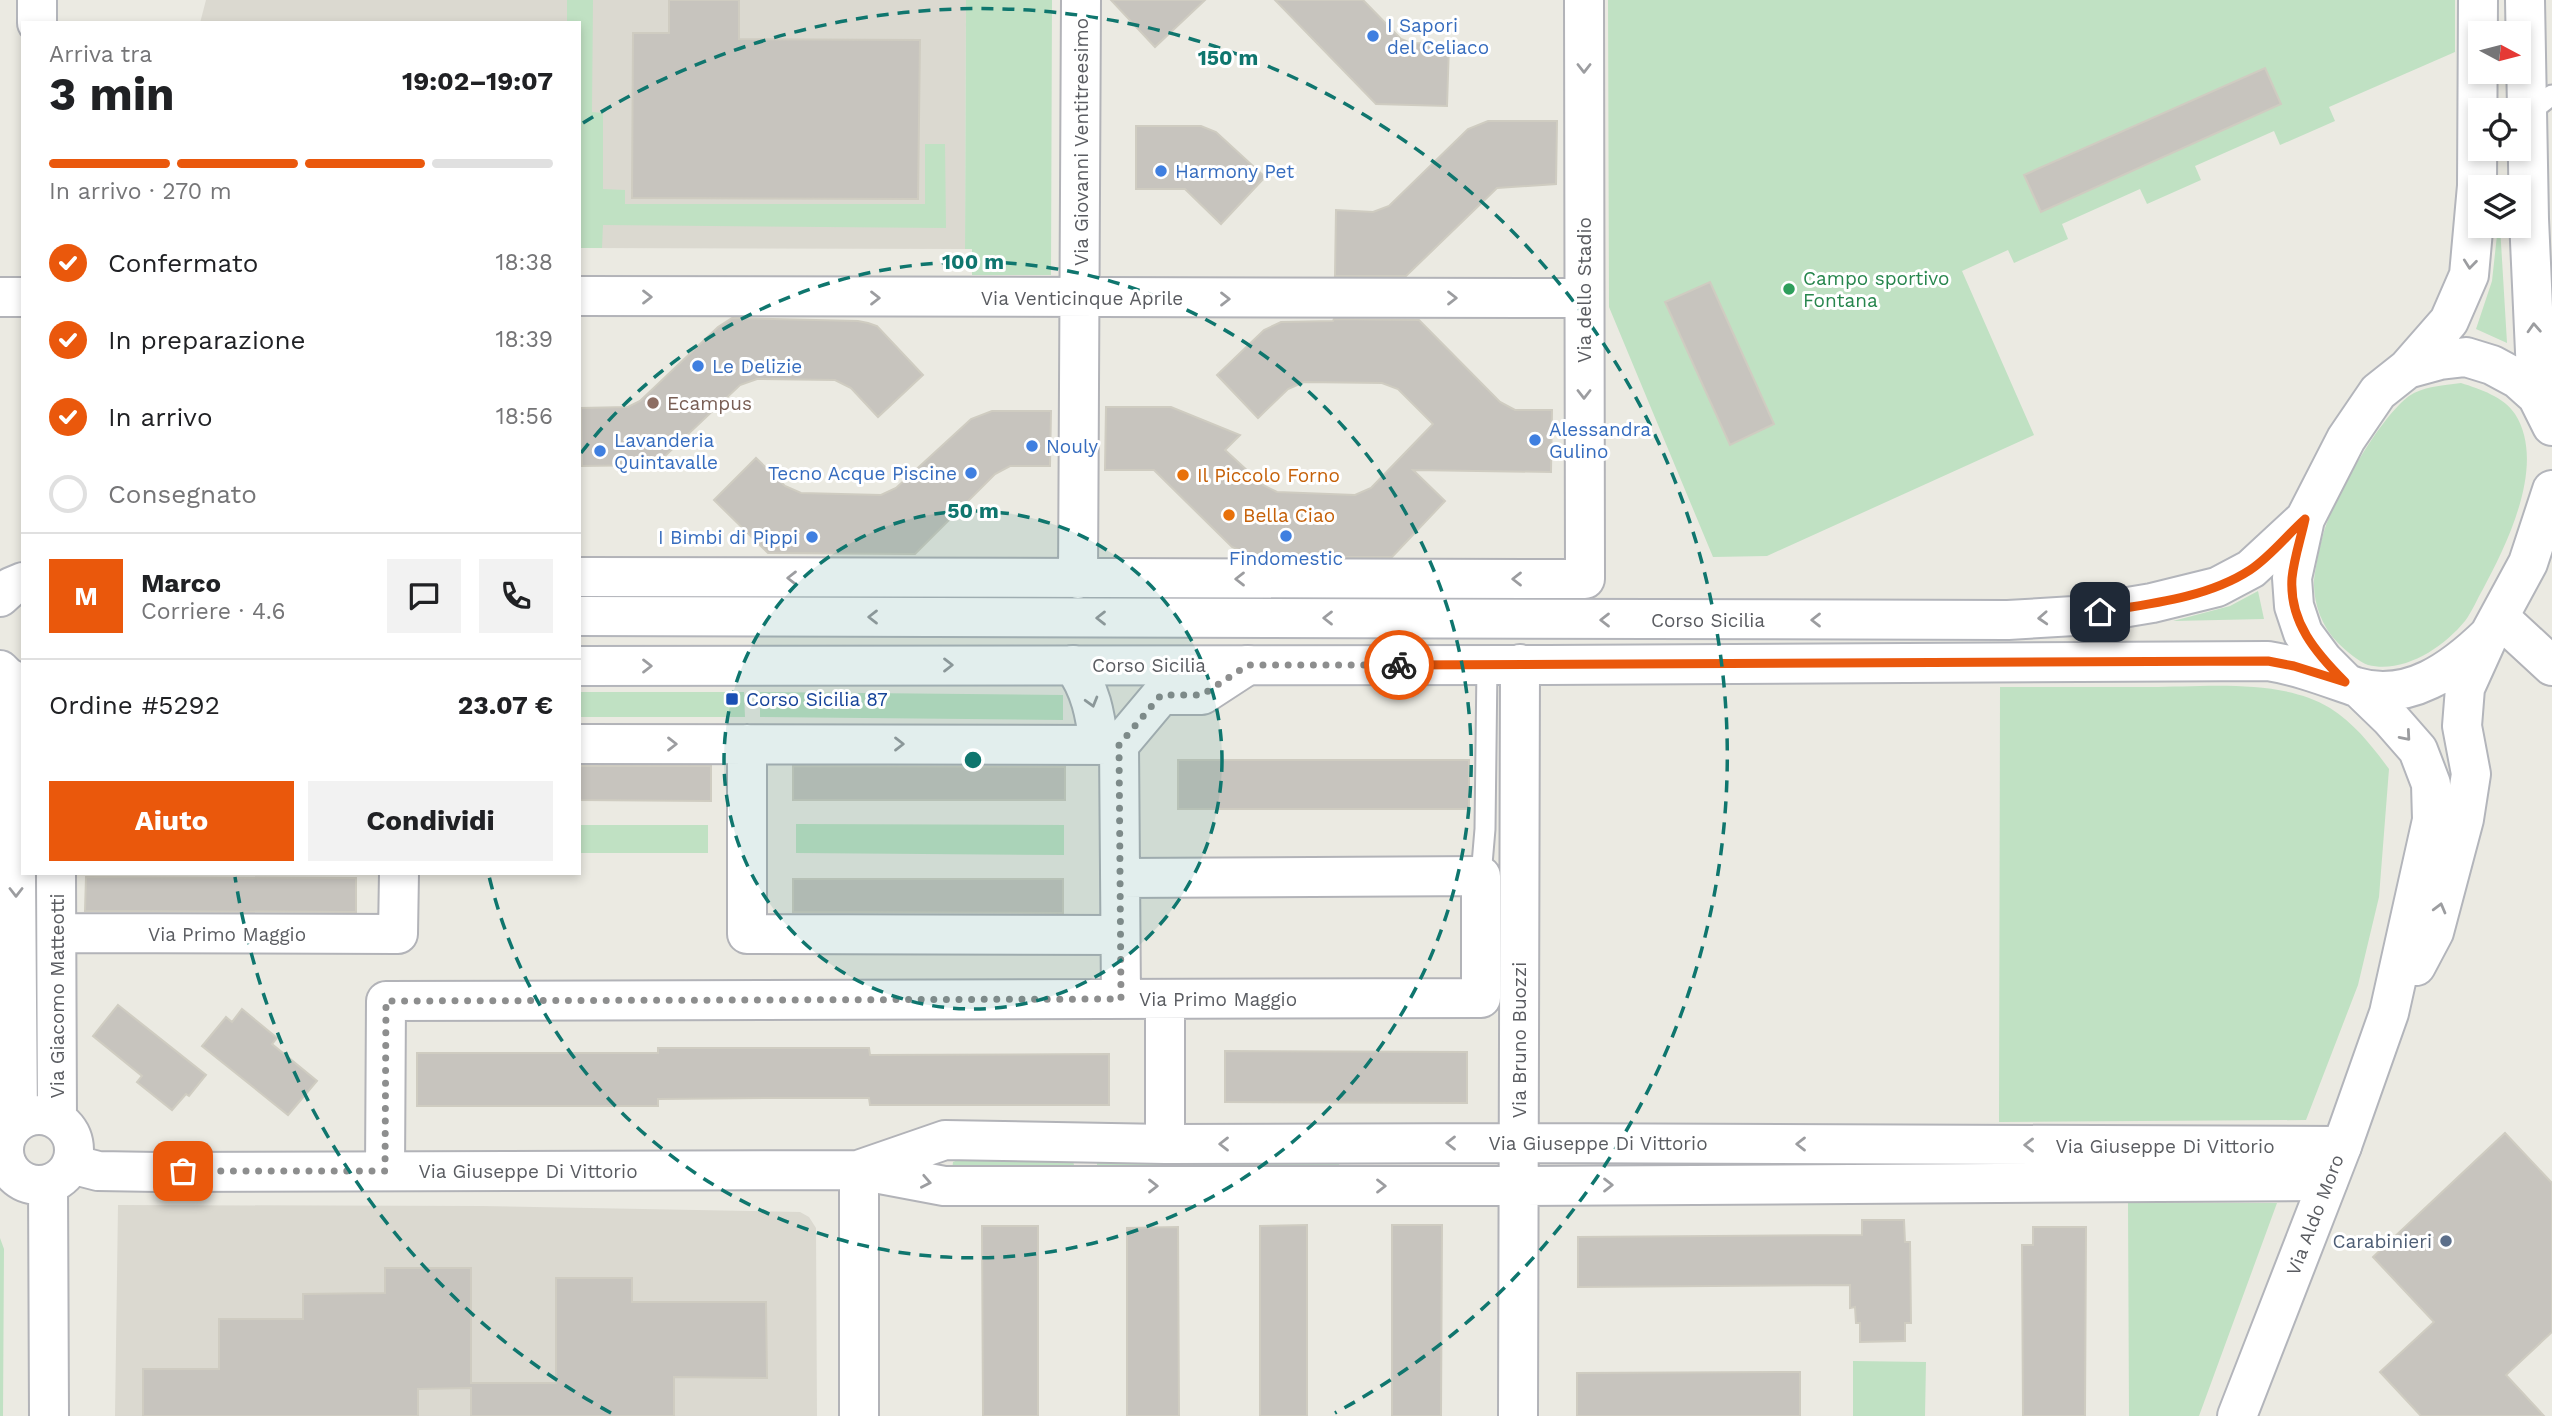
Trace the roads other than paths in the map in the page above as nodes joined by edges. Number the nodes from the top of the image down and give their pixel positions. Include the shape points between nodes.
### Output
1 (37, 0) edge
2 (1081, 0) edge
3 (1584, 0) edge
4 (2478, 0) edge
5 (2525, 0) edge
6 (37, 21) edge
7 (2540, 104) edge
8 (581, 296) edge
9 (0, 297) edge
10 (21, 297) edge
11 (1584, 298) junction
12 (1080, 299) junction
13 (2407, 369) junction
14 (2545, 411) edge
15 (2552, 490) edge
16 (2305, 519) junction
17 (2540, 556) edge
18 (0, 575) edge
19 (581, 577) edge
20 (1016, 578) junction
21 (1079, 579) junction
22 (1180, 579) junction
23 (1439, 579) junction
24 (21, 580) edge
25 (21, 582) edge
26 (0, 597) edge
27 (581, 616) edge
28 (962, 617) junction
29 (1229, 618) junction
30 (1379, 619) junction
31 (2494, 626) junction
32 (1073, 665) junction
33 (1248, 665) junction
34 (1503, 665) junction
35 (581, 666) edge
36 (2552, 666) edge
37 (6, 675) edge
38 (2352, 685) junction
39 (581, 744) edge
40 (747, 744) junction
41 (1109, 744) junction
42 (8, 745) edge
43 (56, 875) edge
44 (398, 875) edge
45 (1481, 876) junction
46 (1120, 878) junction
47 (57, 933) junction
48 (1121, 935) junction
49 (1121, 999) junction
50 (1165, 999) junction
51 (2389, 1013) junction
52 (57, 1119) junction
53 (1519, 1143) junction
54 (1166, 1144) junction
55 (2342, 1146) junction
56 (7, 1150) edge
57 (859, 1170) junction
58 (385, 1171) junction
59 (60, 1174) junction
60 (2328, 1181) junction
61 (1520, 1186) junction
62 (49, 1416) edge
63 (859, 1416) edge
64 (1518, 1416) edge
65 (2237, 1416) edge

1 - 6 street
2 - 12 street, Via Giovanni Ventitreesimo
3 -> 11 street, Via dello Stadio
4 -> 13 street via 2477,186 2469,275 2449,321
5 - 7 street
14 -> 7 street via 2529,219
8 -> 12 street, Via Venticinque Aprile
9 - 10 street
12 -> 11 street, Via Venticinque Aprile
11 -> 23 street, Via dello Stadio via 1585,579
12 - 21 street, Via Giovanni Ventitreesimo
13 - 14 street via 2466,357 2518,379
13 - 16 street via 2378,392 2346,439
15 - 17 street
16 -> 30 street, Corso Sicilia via 2250,569 2217,587 2074,616 1966,620
16 - 38 street via 2292,578 2294,606 2303,633 2323,660
17 - 31 street
18 - 24 street
20 -> 19 street
20 - 21 street
20 - 28 street
21 - 22 street
23 -> 22 street
22 - 29 street
23 - 30 street
25 - 26 street
28 -> 27 street, Corso Sicilia
29 -> 28 street, Corso Sicilia
30 -> 29 street, Corso Sicilia
31 - 36 street
31 - 38 street via 2464,660 2442,675 2385,691
51 -> 31 street via 2434,932 2464,820 2471,774 2462,726 2465,688
32 - 33 street, Corso Sicilia
35 -> 32 street, Corso Sicilia
32 -> 41 street via 1085,682
33 - 34 street, Corso Sicilia
33 - 41 street via 1202,695 1161,695
34 - 38 street, Corso Sicilia via 2268,661
34 - 45 lane
34 - 53 street, Via Bruno Buozzi
37 - 42 street, Via Giacomo Matteotti via 14,713
38 -> 51 street via 2418,750 2431,784 2432,820
39 -> 40 street
40 -> 41 street
40 - 48 street via 747,934
41 - 46 street
42 -> 56 street, Via Giacomo Matteotti
43 - 47 street, Via Giacomo Matteotti
44 - 47 street, Via Primo Maggio via 398,933
45 - 46 street
45 - 50 street, Via Primo Maggio via 1481,998
46 - 48 street
47 - 52 street, Via Giacomo Matteotti
48 - 49 street
49 - 50 street, Via Primo Maggio
49 - 58 street, Via Primo Maggio via 386,1001
50 - 54 street
51 - 55 street, Via Aldo Moro
52 - 56 street via 32,1115
52 - 59 street via 74,1144
53 -> 54 street, Via Giuseppe Di Vittorio
55 -> 53 street, Via Giuseppe Di Vittorio
53 - 61 street, Via Bruno Buozzi
54 - 57 street, Via Giuseppe Di Vittorio via 945,1140
55 - 60 street, Via Aldo Moro
56 - 59 street via 27,1184
57 - 58 street, Via Giuseppe Di Vittorio
57 -> 61 street, Via Giuseppe Di Vittorio via 944,1186
57 - 63 street
58 - 59 street, Via Giuseppe Di Vittorio
59 - 62 street
61 -> 60 street, Via Giuseppe Di Vittorio
60 - 65 street, Via Aldo Moro
61 - 64 street, Via Bruno Buozzi

